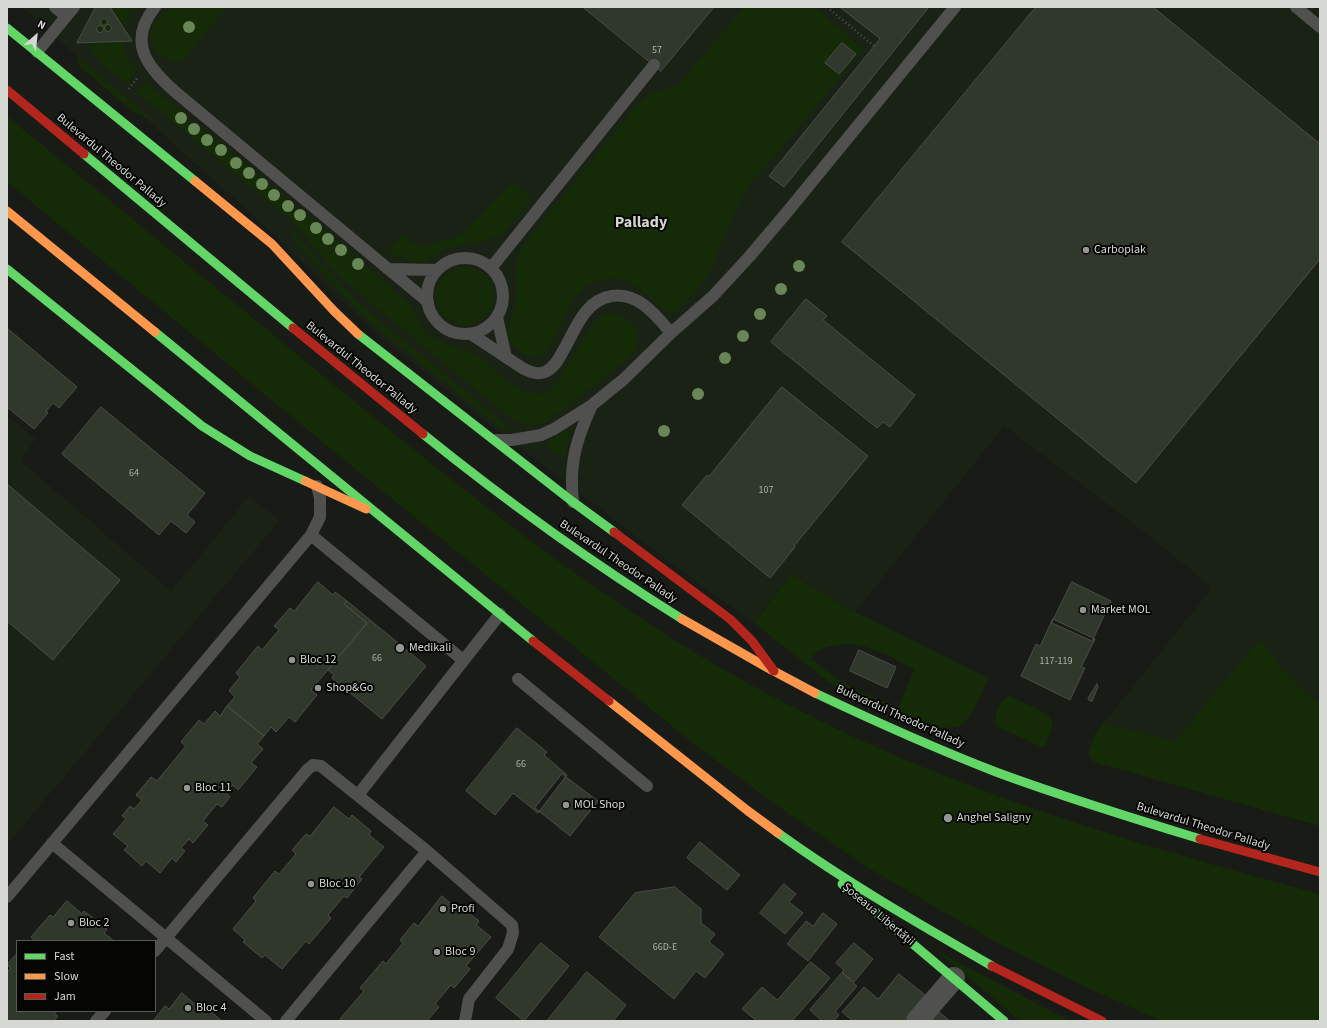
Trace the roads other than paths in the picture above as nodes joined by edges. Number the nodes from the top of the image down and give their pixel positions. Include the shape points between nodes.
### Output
1 (56, 7) edge
2 (154, 7) edge
3 (954, 7) edge
4 (1296, 7) edge
5 (70, 12) edge
6 (1320, 27) edge
7 (7, 28) edge
8 (36, 52) junction
9 (654, 65) dead end
10 (7, 90) edge
11 (7, 211) edge
12 (491, 268) junction
13 (7, 269) edge
14 (388, 269) junction
15 (437, 270) junction
16 (428, 302) junction
17 (497, 317) junction
18 (671, 333) junction
19 (471, 334) junction
20 (506, 357) junction
21 (592, 404) junction
22 (493, 440) junction
23 (317, 486) junction
24 (573, 502) junction
25 (376, 513) junction
26 (311, 534) junction
27 (500, 614) junction
28 (463, 660) junction
29 (774, 671) junction
30 (518, 680) dead end
31 (647, 786) dead end
32 (358, 795) junction
33 (52, 843) junction
34 (427, 851) junction
35 (803, 851) junction
36 (1320, 872) edge
37 (7, 897) edge
38 (166, 938) junction
39 (156, 950) edge
40 (954, 978) junction
41 (104, 1012) edge
42 (467, 1020) edge
43 (96, 1021) edge
44 (266, 1021) edge
45 (286, 1021) edge
46 (917, 1021) edge
47 (1004, 1021) edge
48 (1102, 1021) edge

1 - 5 lane
2 - 14 lane via 143,25 141,36 145,57 156,74
3 - 18 lane via 749,257 713,296
4 - 6 lane
5 - 8 lane
7 - 8 main road
8 - 22 main road via 272,244 356,332
9 - 12 lane
10 - 29 main road, Bulevardul Theodor Pallady via 383,401 509,501 568,545 643,594
11 - 25 main road
12 - 15 lane via 481,261 464,258 447,263
12 - 17 lane via 502,286 502,307
13 - 23 main road via 202,426 250,456
14 - 15 lane
14 - 16 lane
15 - 16 lane via 431,279
16 - 19 lane via 431,313 438,323 459,334
17 - 19 lane via 481,331
17 - 20 lane
18 - 20 lane via 640,302 627,296 614,295 602,299 586,311 558,360 544,372 532,373
18 - 21 lane via 624,379
19 - 20 lane
21 - 22 lane via 554,429 541,434 512,440
21 - 24 lane via 575,448 571,483
22 - 24 main road
23 - 25 main road
23 - 26 lane via 320,517
24 - 29 main road via 730,619 752,641
25 - 27 main road
26 - 28 lane
26 - 33 lane
27 - 28 lane
27 - 35 main road via 735,801
28 - 32 lane
29 - 36 main road, Bulevardul Theodor Pallady via 899,732 991,770 1140,821 1249,854
30 - 31 lane
32 - 34 lane
32 - 38 lane via 321,766 313,766 307,770
33 - 37 lane
33 - 38 lane
34 - 42 lane via 512,924 513,933 508,949 469,999
34 - 45 lane
35 - 40 main road, Șoseaua Libertății
35 - 48 main road via 908,918 984,961
38 - 39 lane
38 - 44 lane
40 - 46 street
40 - 47 main road, Șoseaua Libertății
41 - 43 lane

